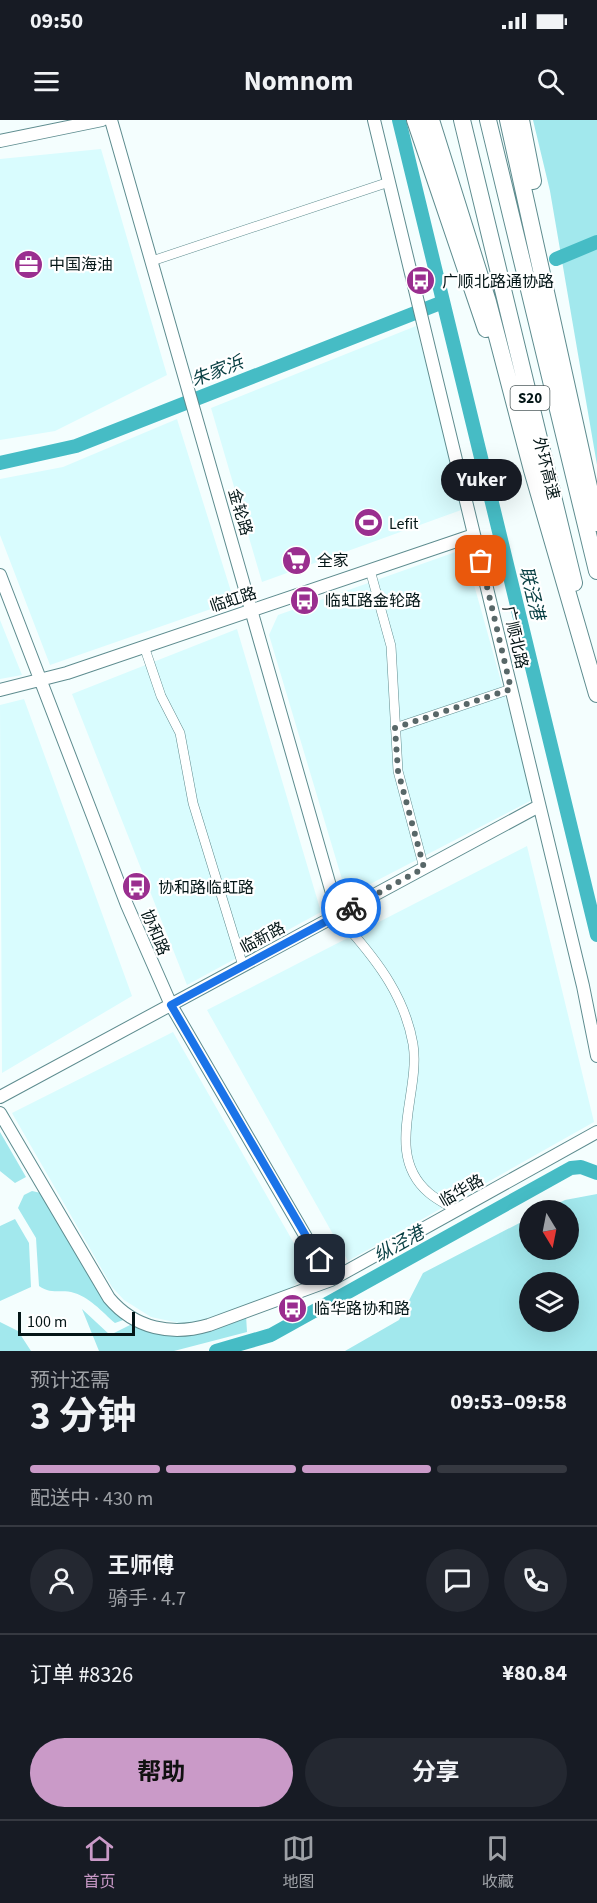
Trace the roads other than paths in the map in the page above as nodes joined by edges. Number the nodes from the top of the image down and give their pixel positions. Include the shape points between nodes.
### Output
1 (102, 120) edge
2 (111, 120) edge
3 (374, 120) edge
4 (414, 120) edge
5 (431, 120) edge
6 (462, 120) edge
7 (488, 120) edge
8 (508, 120) edge
9 (521, 120) edge
10 (0, 141) edge
11 (389, 182) junction
12 (152, 261) junction
13 (570, 400) junction
14 (518, 417) junction
15 (597, 523) edge
16 (474, 535) junction
17 (370, 570) junction
18 (597, 571) edge
19 (0, 575) edge
20 (251, 610) junction
21 (144, 646) junction
22 (597, 676) edge
23 (40, 681) junction
24 (511, 689) junction
25 (0, 690) edge
26 (597, 694) edge
27 (395, 728) junction
28 (539, 806) junction
29 (424, 868) junction
30 (350, 908) junction
31 (334, 917) junction
32 (349, 929) junction
33 (243, 966) junction
34 (171, 1005) junction
35 (597, 1056) edge
36 (0, 1097) edge
37 (0, 1113) edge
38 (597, 1132) edge
39 (457, 1211) junction
40 (331, 1280) junction

1 - 10 street
2 - 12 street, 金轮路
3 - 11 street, 广顺北路
4 - 14 highway
5 - 14 highway via 483,284
6 - 22 highway, 外环高速 / S20
7 - 18 highway, 外环高速 / S20
8 - 13 highway
9 - 13 highway via 553,277
11 - 12 street
11 - 16 street, 广顺北路
12 - 20 street, 金轮路
13 - 15 highway
14 - 26 highway
16 - 17 street, 临虹路
16 - 24 street, 广顺北路
17 - 20 street, 临虹路
17 - 27 street via 391,646
19 - 23 street, 协和路
20 - 21 street, 临虹路
20 - 31 street, 金轮路
21 - 23 street, 临虹路
21 - 33 street via 161,696 180,733 193,803
23 - 25 street, 临虹路
23 - 34 street, 协和路 via 141,940
24 - 27 street
24 - 28 street, 广顺北路
27 - 29 street via 398,771
28 - 29 street, 临新路
28 - 35 street, 广顺北路 via 584,986
29 - 30 street, 临新路
30 - 31 street, 临新路
30 - 32 street
31 - 32 street via 340,928
31 - 33 street, 临新路
32 - 39 street via 394,987 410,1028 415,1069 405,1139 410,1163 429,1193
33 - 34 street, 临新路
34 - 36 street, 临新路
34 - 40 street, 协和路
37 - 40 street, 临华路 via 109,1298 143,1324 170,1330 203,1326
38 - 39 street, 临华路
39 - 40 street, 临华路

